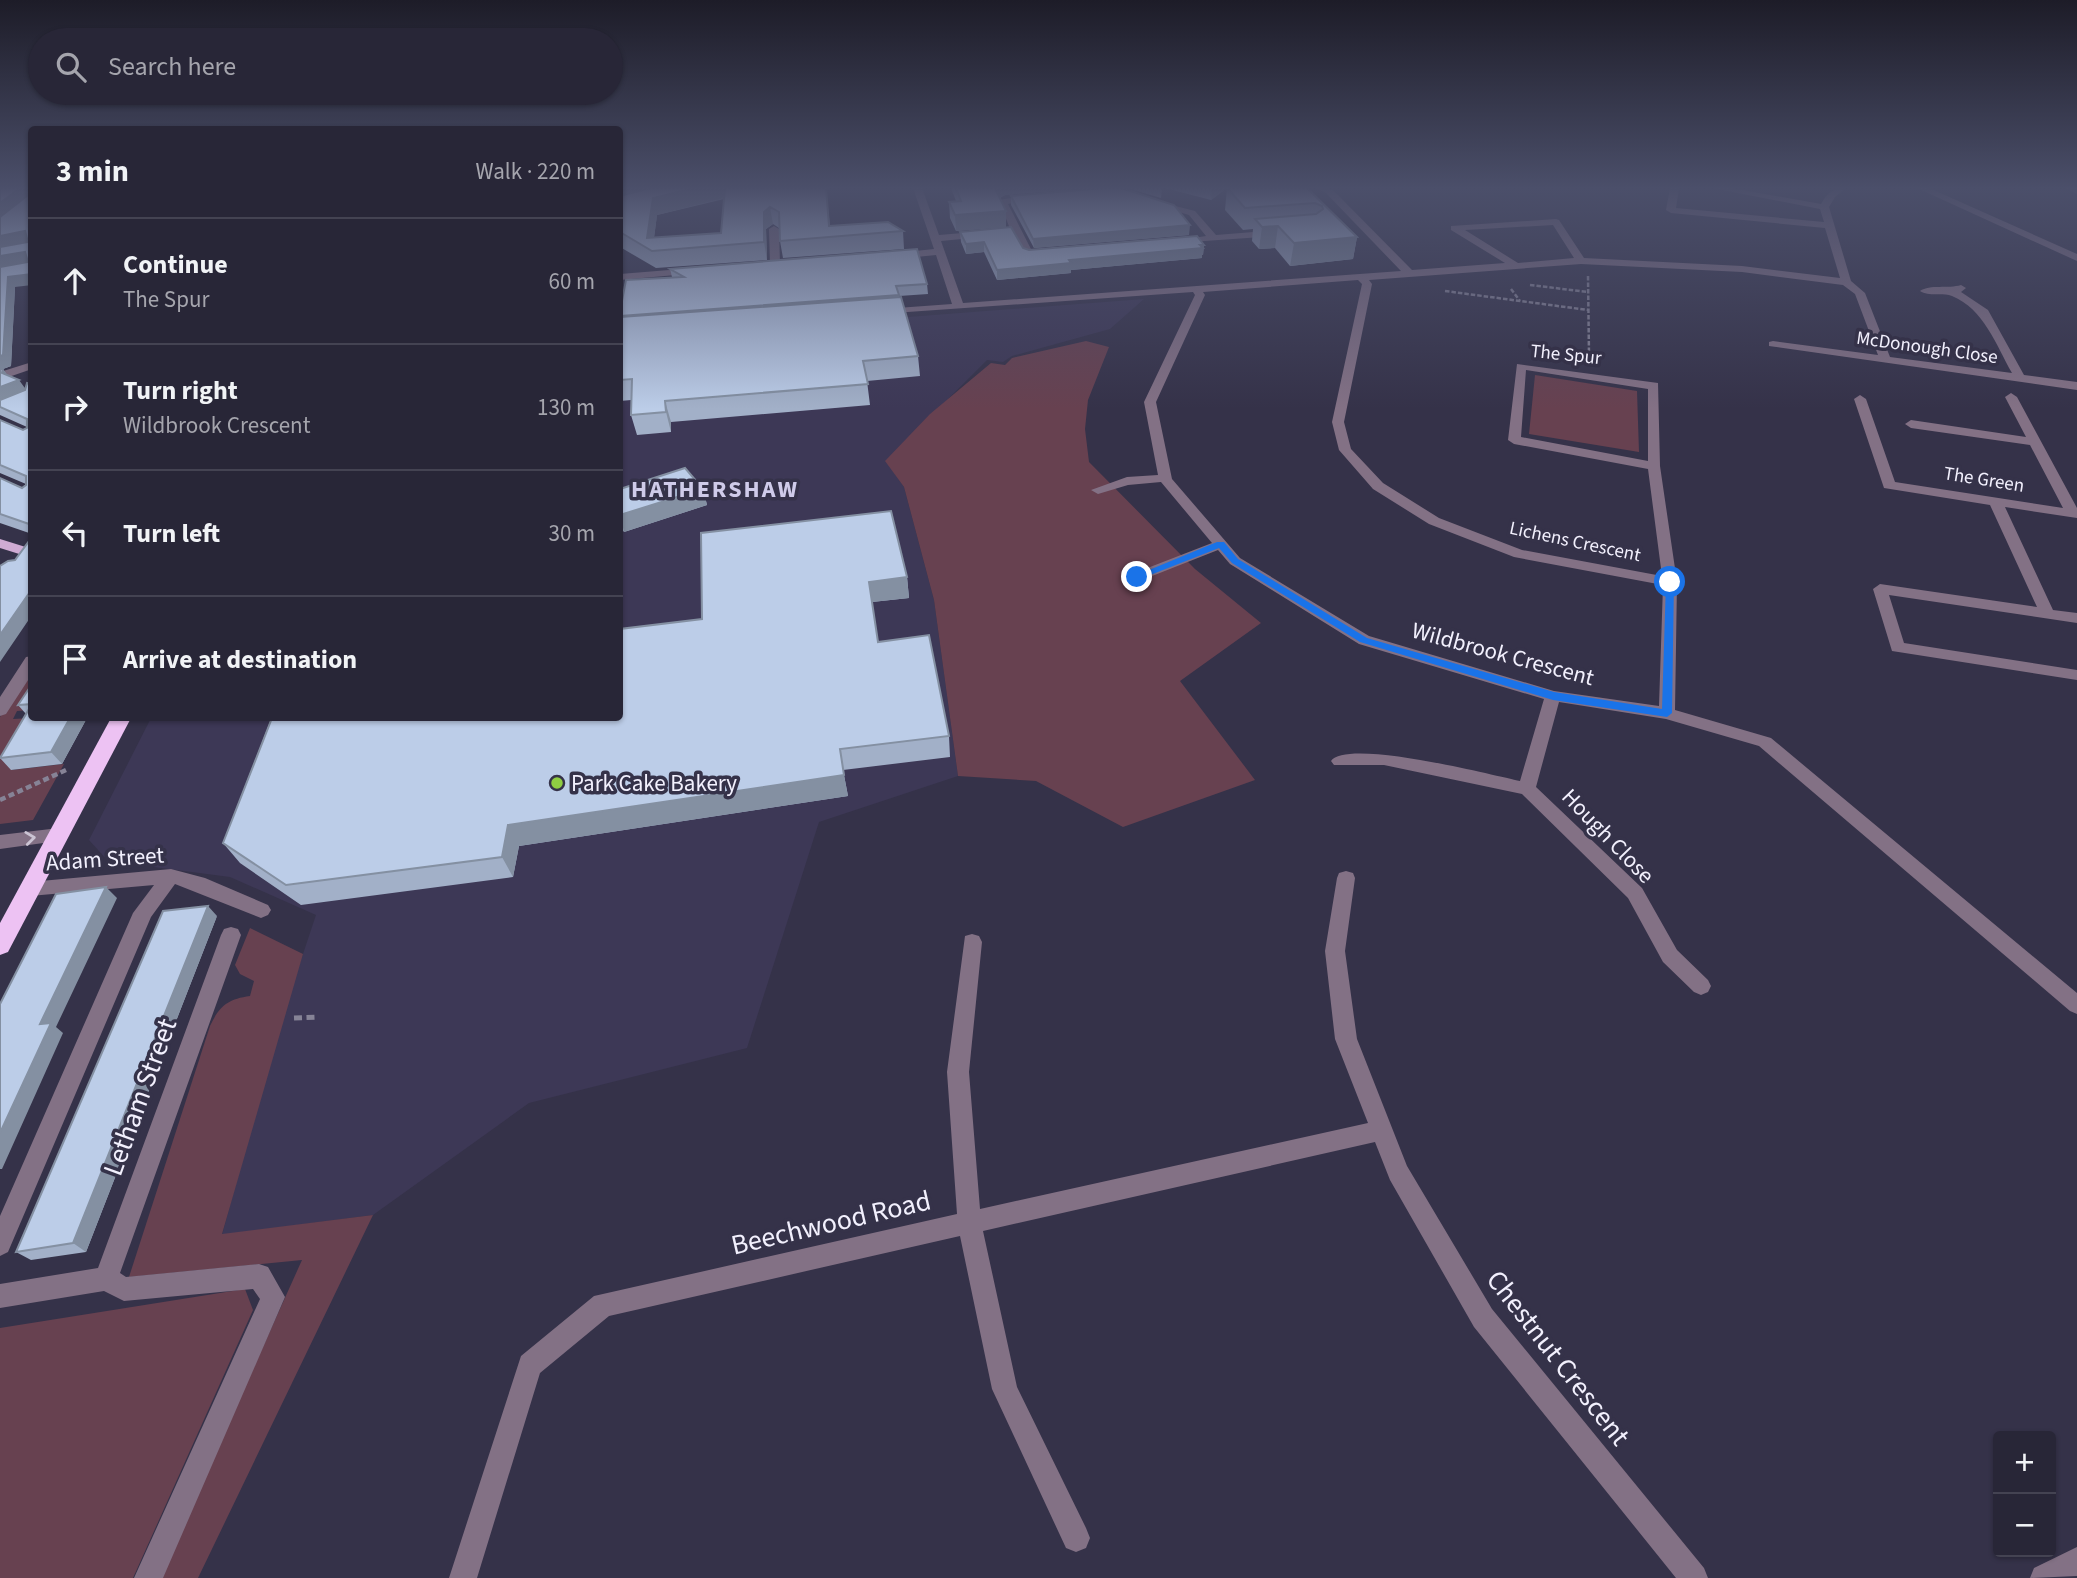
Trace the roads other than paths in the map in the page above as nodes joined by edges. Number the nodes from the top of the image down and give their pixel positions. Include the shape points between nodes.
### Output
1 (775, 262) edge
2 (942, 262) edge
3 (1398, 262) edge
4 (1509, 262) edge
5 (1570, 262) edge
6 (1594, 262) edge
7 (1839, 262) edge
8 (789, 264) edge
9 (775, 265) junction
10 (1515, 265) junction
11 (762, 266) edge
12 (710, 270) edge
13 (1409, 273) junction
14 (623, 277) edge
15 (1361, 277) junction
16 (1846, 282) junction
17 (1196, 289) junction
18 (1925, 290) dead end
19 (959, 307) junction
20 (864, 314) edge
21 (1773, 344) dead end
22 (1886, 360) junction
23 (28, 366) edge
24 (0, 376) edge
25 (2020, 378) junction
26 (2077, 386) edge
27 (2011, 397) dead end
28 (1860, 399) dead end
29 (1912, 424) dead end
30 (2035, 442) junction
31 (1654, 466) junction
32 (1166, 478) junction
33 (1098, 490) dead end
34 (1996, 501) junction
35 (2075, 514) edge
36 (0, 543) edge
37 (1221, 544) junction
38 (28, 553) edge
39 (28, 554) edge
40 (12, 562) edge
41 (1137, 577) dead end
42 (1670, 582) junction
43 (2047, 612) junction
44 (2077, 618) edge
45 (28, 667) edge
46 (2077, 675) edge
47 (1553, 696) junction
48 (0, 710) edge
49 (1667, 713) junction
50 (119, 721) edge
51 (1340, 761) dead end
52 (1527, 789) junction
53 (59, 835) junction
54 (0, 842) edge
55 (171, 876) junction
56 (1346, 878) dead end
57 (30, 889) junction
58 (261, 910) dead end
59 (231, 935) dead end
60 (972, 942) dead end
61 (0, 945) edge
62 (1701, 986) dead end
63 (2077, 1005) edge
64 (1381, 1130) junction
65 (969, 1223) junction
66 (0, 1244) edge
67 (106, 1279) junction
68 (0, 1296) edge
69 (1076, 1538) dead end
70 (2077, 1560) edge
71 (148, 1578) edge
72 (463, 1578) edge
73 (1694, 1578) edge
74 (2044, 1578) edge

1 - 9 street
2 - 19 street
3 - 13 street
4 - 10 street
5 - 10 street
6 - 16 street via 1742,269
7 - 16 street
8 - 9 street
9 - 11 street
10 - 13 street
12 - 14 street
13 - 15 street
15 - 17 street
15 - 42 street, Lichens Crescent via 1367,284 1338,422 1345,450 1378,486 1434,521 1519,554
16 - 22 street via 1860,293
17 - 19 street
17 - 32 street, Wildbrook Crescent via 1200,295 1150,402
18 - 25 street via 1957,290 1984,313
19 - 20 street
21 - 22 street, McDonough Close
22 - 25 street, McDonough Close
23 - 24 street
25 - 26 street, McDonough Close
27 - 30 street, The Green
28 - 34 street, The Green via 1889,485
29 - 30 street
30 - 35 street, The Green
31 - 31 street, The Spur via 1654,386 1521,366 1514,440
31 - 42 street, The Spur
32 - 33 street via 1127,481
32 - 37 street, Wildbrook Crescent
34 - 35 street, The Green
34 - 43 street
36 - 38 main road
37 - 41 street
37 - 47 street, Wildbrook Crescent via 1235,561 1364,640
39 - 40 street
42 - 49 street, The Spur
43 - 44 street
43 - 46 street via 1880,589 1897,647
45 - 48 street
47 - 49 street, Wildbrook Crescent
47 - 52 street, Hough Close
49 - 63 street, Wildbrook Crescent via 1765,742
50 - 53 highway
51 - 52 street, Hough Close via 1384,758
52 - 62 street, Hough Close via 1635,893 1670,956
54 -> 53 street
53 - 57 highway
55 - 57 street, Adam Street
55 - 58 street, Adam Street
55 - 66 street via 143,913
56 - 64 street, Chestnut Crescent via 1335,951 1346,1038
57 - 61 highway
59 - 67 street, Letham Street
60 - 65 street via 958,1072
64 - 65 street, Beechwood Road
64 - 73 street, Chestnut Crescent via 1398,1172 1483,1318
65 - 69 street via 1005,1389
65 - 72 street, Beechwood Road via 603,1305 530,1365
67 - 68 street
67 - 71 street via 124,1289 259,1276 273,1297
70 - 74 street

